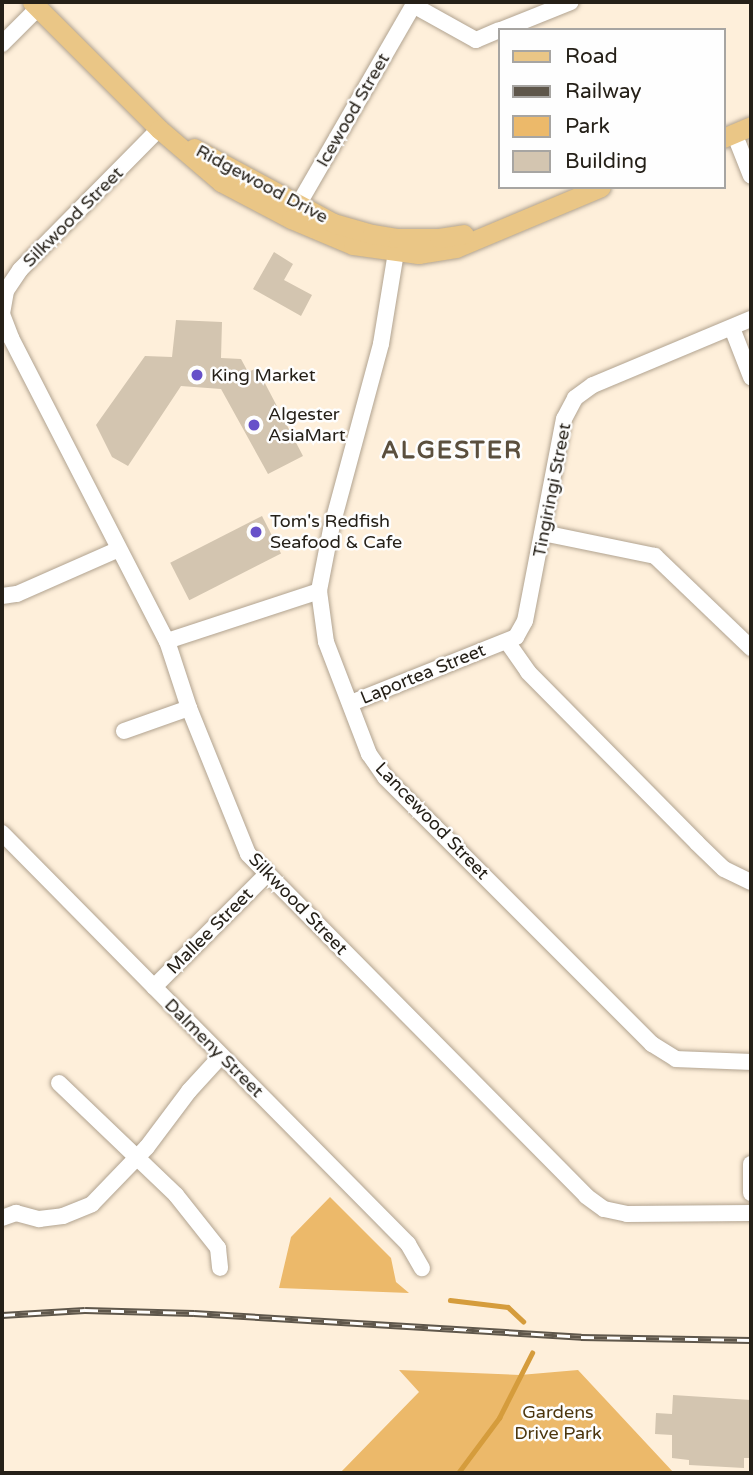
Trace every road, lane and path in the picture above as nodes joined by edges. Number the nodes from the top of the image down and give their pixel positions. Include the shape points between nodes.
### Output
1 (571, 2) edge
2 (414, 4) edge
3 (35, 5) edge
4 (505, 28) edge
5 (498, 31) edge
6 (2, 44) edge
7 (159, 129) junction
8 (736, 132) edge
9 (751, 176) edge
10 (596, 189) edge
11 (295, 212) junction
12 (398, 245) junction
13 (751, 320) edge
14 (732, 328) junction
15 (751, 377) edge
16 (543, 533) junction
17 (119, 549) junction
18 (319, 591) junction
19 (2, 596) edge
20 (167, 641) junction
21 (502, 644) junction
22 (751, 648) edge
23 (351, 703) junction
24 (189, 708) junction
25 (124, 731) dead end
26 (2, 834) edge
27 (267, 874) junction
28 (751, 882) edge
29 (154, 987) junction
30 (221, 1056) junction
31 (751, 1062) edge
32 (58, 1083) dead end
33 (139, 1156) junction
34 (751, 1164) edge
35 (751, 1193) edge
36 (751, 1213) edge
37 (2, 1218) edge
38 (220, 1268) dead end
39 (422, 1268) dead end

1 - 4 street
2 - 5 street via 476,40
2 - 11 street, Icewood Street
3 - 6 street
3 - 7 main road, Ridgewood Drive
7 - 11 main road, Ridgewood Drive via 221,182
7 - 17 street, Silkwood Street via 20,270 6,291 2,314
8 - 9 street
10 - 12 main road, Ridgewood Drive via 456,248 418,254
11 - 12 main road, Ridgewood Drive via 353,245
12 - 18 street, Lancewood Street via 381,344
13 - 14 street, Tingiringi Street
14 - 15 street
14 - 16 street, Tingiringi Street via 593,385 575,398 564,419
16 - 21 street, Tingiringi Street via 526,621 516,637
16 - 22 street via 655,556
17 - 19 street via 18,594
17 - 20 street, Silkwood Street
18 - 20 street
18 - 23 street, Lancewood Street via 326,642
20 - 24 street, Silkwood Street
21 - 23 street, Laportea Street
21 - 28 street via 724,869
23 - 31 street, Lancewood Street via 369,754 385,776 652,1044 676,1059
24 - 25 street
24 - 27 street, Silkwood Street via 248,854
26 - 29 street, Dalmeny Street
27 - 29 street, Mallee Street
27 - 36 street, Silkwood Street via 604,1209 627,1214
29 - 30 street, Dalmeny Street
30 - 33 street
30 - 39 street, Dalmeny Street via 408,1244
32 - 33 street
33 - 37 street via 92,1204 63,1216 39,1219 16,1213
33 - 38 street via 218,1248
34 - 35 street

